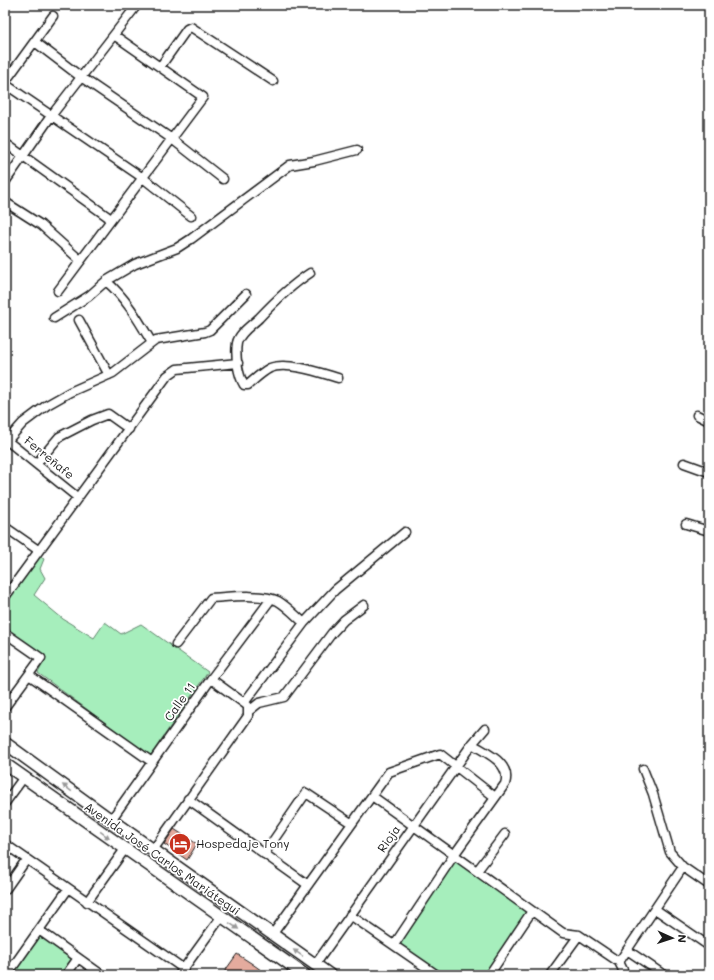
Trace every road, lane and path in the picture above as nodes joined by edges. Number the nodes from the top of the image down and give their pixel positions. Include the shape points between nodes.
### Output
1 (137, 5) edge
2 (53, 16) dead end
3 (114, 35) junction
4 (35, 42) junction
5 (160, 67) junction
6 (81, 77) junction
7 (273, 81) dead end
8 (5, 83) edge
9 (51, 116) junction
10 (172, 139) junction
11 (5, 143) edge
12 (357, 150) dead end
13 (23, 156) junction
14 (143, 178) junction
15 (223, 179) dead end
16 (5, 182) edge
17 (5, 202) edge
18 (191, 216) dead end
19 (111, 219) junction
20 (80, 260) junction
21 (310, 273) dead end
22 (106, 281) junction
23 (58, 291) dead end
24 (246, 294) dead end
25 (54, 318) dead end
26 (79, 320) dead end
27 (152, 343) junction
28 (238, 363) junction
29 (110, 375) junction
30 (338, 378) dead end
31 (696, 415) dead end
32 (709, 421) edge
33 (129, 429) junction
34 (6, 440) edge
35 (37, 463) junction
36 (684, 463) dead end
37 (709, 472) edge
38 (77, 497) junction
39 (686, 524) dead end
40 (5, 527) edge
41 (709, 531) edge
42 (405, 532) dead end
43 (38, 550) junction
44 (5, 597) edge
45 (271, 598) junction
46 (364, 605) dead end
47 (304, 623) junction
48 (5, 633) edge
49 (176, 644) dead end
50 (29, 675) junction
51 (211, 679) junction
52 (244, 702) junction
53 (5, 707) edge
54 (249, 711) junction
55 (485, 729) dead end
56 (5, 743) edge
57 (472, 744) junction
58 (152, 762) junction
59 (5, 764) edge
60 (456, 767) junction
61 (643, 769) dead end
62 (24, 777) junction
63 (372, 796) junction
64 (494, 797) junction
65 (188, 799) junction
66 (5, 803) edge
67 (98, 811) junction
68 (111, 820) junction
69 (89, 823) junction
70 (351, 823) junction
71 (413, 826) junction
72 (505, 834) dead end
73 (5, 844) edge
74 (125, 849) junction
75 (153, 850) junction
76 (264, 854) junction
77 (454, 855) junction
78 (26, 860) junction
79 (683, 867) junction
80 (477, 871) junction
81 (308, 885) junction
82 (709, 885) edge
83 (68, 889) junction
84 (5, 890) edge
85 (87, 902) junction
86 (655, 909) junction
87 (532, 911) junction
88 (350, 915) junction
89 (221, 917) junction
90 (39, 930) junction
91 (272, 935) junction
92 (578, 935) junction
93 (394, 945) junction
94 (709, 946) edge
95 (627, 950) junction
96 (78, 958) junction
97 (619, 962) junction
98 (315, 964) junction
99 (182, 972) edge
100 (622, 972) edge
101 (7, 975) edge
102 (66, 975) edge
103 (102, 975) edge
104 (305, 975) edge
105 (330, 975) edge
106 (437, 975) edge
107 (489, 975) edge
108 (550, 975) edge
109 (664, 975) edge

1 - 3 street
2 - 4 street
3 - 5 street
3 - 6 street
4 - 6 street
4 - 8 street
5 - 7 street via 191,27
5 - 10 street via 203,97
6 - 9 street
6 - 10 street
8 - 9 street
9 - 13 street
9 - 14 street
10 - 14 street
10 - 15 street
11 - 13 street
12 - 22 street via 290,165 177,248 135,264
13 - 16 street
13 - 19 street
14 - 18 street
14 - 19 street
17 - 20 street via 41,226
19 - 20 street
20 - 23 street
21 - 28 street via 276,299 245,330 237,342
22 - 25 street via 89,296
22 - 27 street via 134,313
24 - 27 street via 205,332 165,337
26 - 29 street
27 - 29 street
28 - 30 street via 244,385 248,385 272,367 304,369
28 - 33 street via 177,369 171,372
29 - 34 street via 47,405
31 - 32 street
33 - 35 street via 108,414 59,437
33 - 38 street
34 - 35 street, Ferreñafe
35 - 38 street, Ferreñafe
36 - 37 street
38 - 43 street
39 - 41 street
40 - 43 street
42 - 47 street via 336,590
43 - 44 street
45 - 47 street via 278,600
45 - 49 street via 211,598
45 - 51 street, Calle 11
46 - 54 street via 332,633 284,697 259,703
47 - 52 street
48 - 50 street via 41,658
50 - 53 street
50 - 58 street
51 - 52 street
51 - 58 street, Calle 11
52 - 54 street
54 - 65 street via 248,716
55 - 57 street, Rioja
67 -> 56 main road, Avenida José Carlos Mariátegui
57 - 60 street, Rioja
57 - 64 street via 498,760 505,772 505,784
58 - 68 street, Calle 11
59 - 62 main road, Avenida José Carlos Mariátegui
60 - 63 street via 440,754 396,769 389,772
60 - 64 street
60 - 71 street, Rioja
61 - 79 street via 670,852
62 - 66 street
62 - 69 main road, Avenida José Carlos Mariátegui
63 - 70 street
63 - 71 street
64 - 77 street
65 - 75 street
65 - 76 street
67 - 68 main road, Avenida José Carlos Mariátegui
67 - 69 main road
68 - 75 main road, Avenida José Carlos Mariátegui
69 -> 74 main road, Avenida José Carlos Mariátegui
70 - 76 street via 306,793
70 - 81 street
71 - 77 street
71 - 88 street, Rioja
72 - 80 street
73 - 78 street
74 - 85 street
74 - 89 main road, Avenida José Carlos Mariátegui
75 - 91 main road, Avenida José Carlos Mariátegui
76 - 81 street
77 - 80 street
77 - 93 street
78 - 83 street
78 - 84 street
79 - 82 street
79 - 86 street
80 - 87 street
81 - 91 street
83 - 85 street
83 - 90 street
85 - 99 street
86 - 94 street
86 - 95 street
87 - 92 street via 563,932
87 - 107 street
88 - 93 street
88 - 98 street, Rioja
89 - 99 street
89 -> 104 main road, Avenida José Carlos Mariátegui
90 - 96 street
90 - 101 street
98 -> 91 main road, Avenida José Carlos Mariátegui
92 - 97 street
92 - 108 street
93 - 106 street
95 - 97 street
95 - 109 street
96 - 102 street
96 - 103 street
97 - 100 street
98 - 105 main road, Avenida José Carlos Mariátegui

